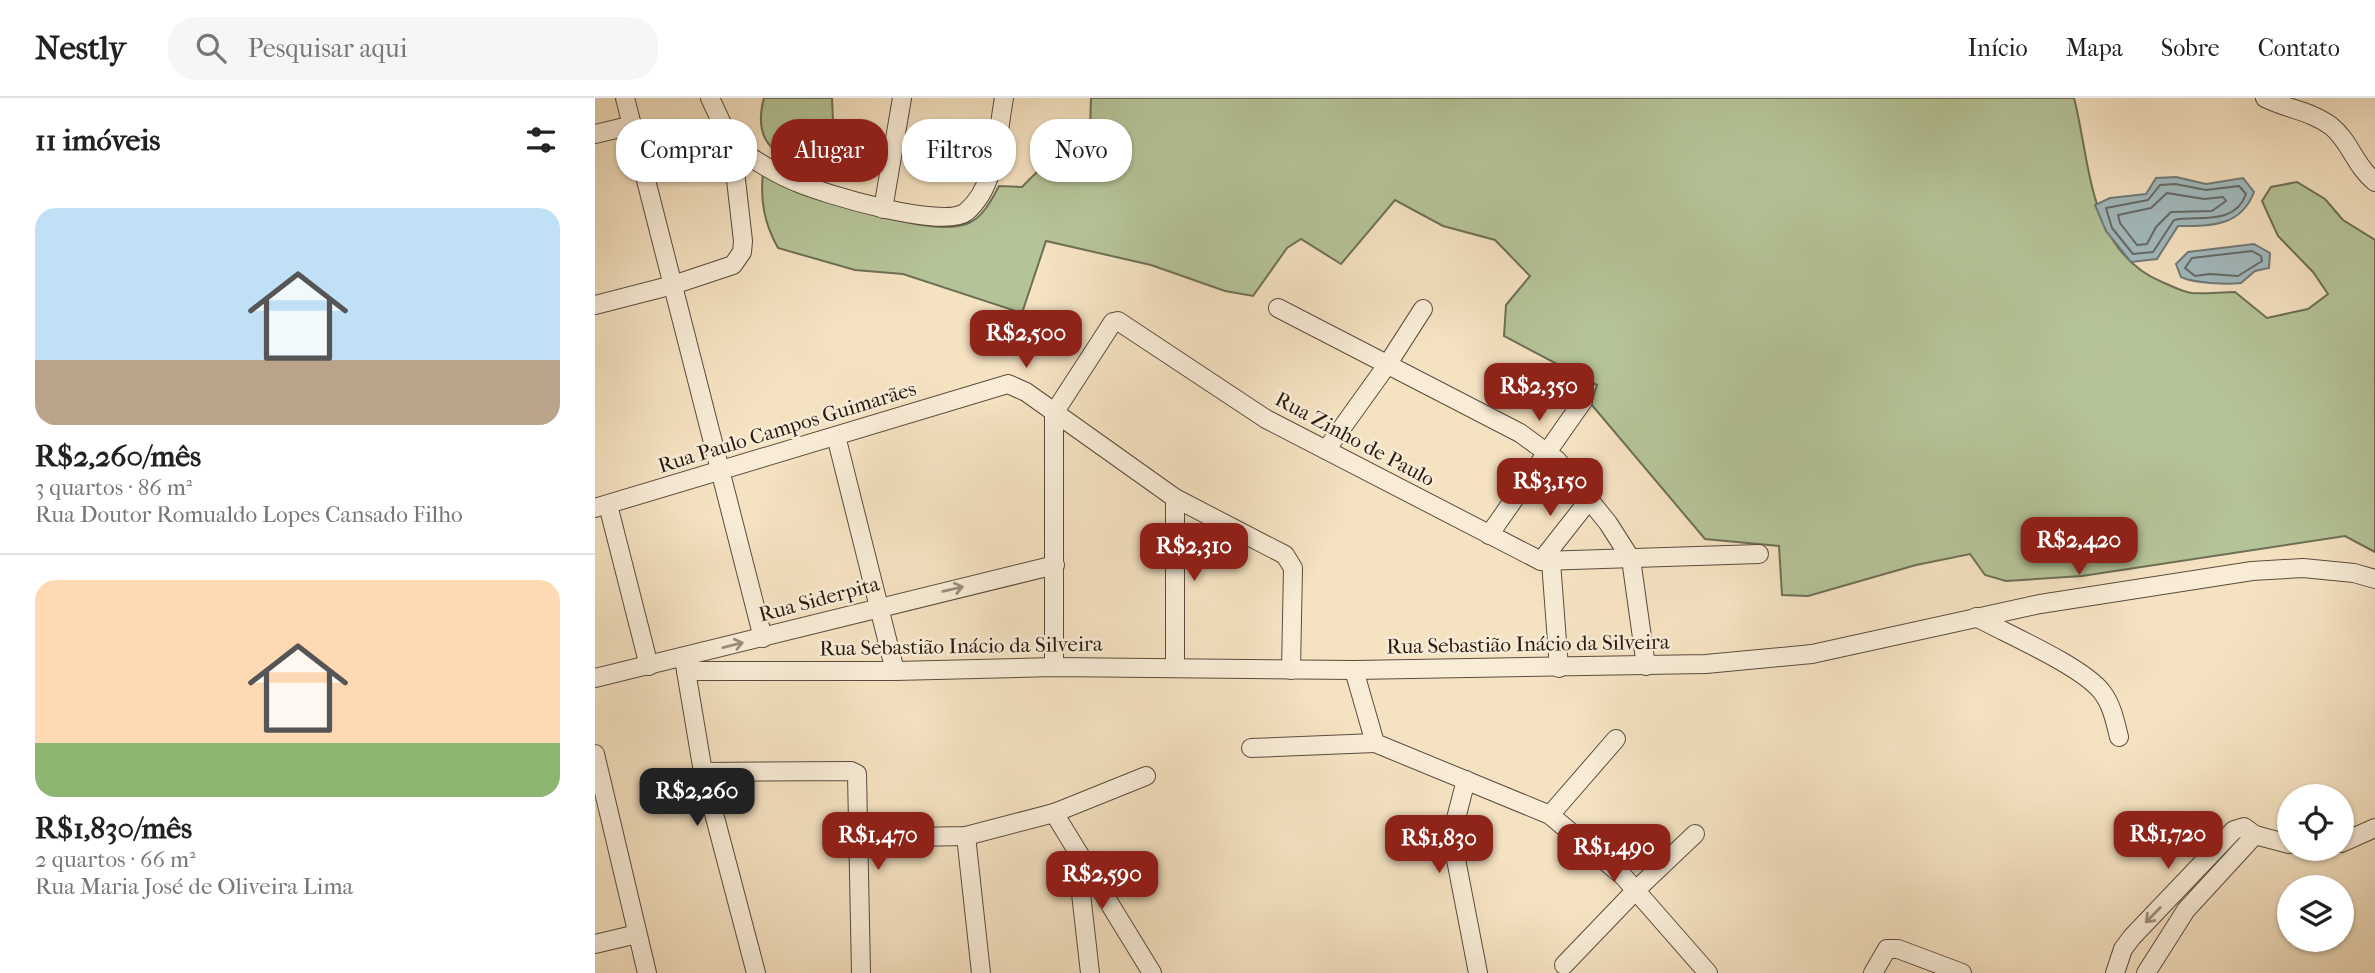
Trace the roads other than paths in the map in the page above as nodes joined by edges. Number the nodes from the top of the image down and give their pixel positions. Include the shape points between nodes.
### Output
1 (625, 98) edge
2 (710, 98) edge
3 (902, 98) edge
4 (1004, 98) edge
5 (2265, 98) edge
6 (631, 119) edge
7 (719, 119) edge
8 (616, 129) edge
9 (595, 134) edge
10 (757, 160) edge
11 (647, 182) edge
12 (735, 182) edge
13 (2375, 182) edge
14 (883, 209) junction
15 (673, 285) junction
16 (595, 304) edge
17 (1278, 308) dead end
18 (1423, 309) dead end
19 (1387, 365) junction
20 (1583, 401) dead end
21 (1054, 413) junction
22 (837, 436) junction
23 (1326, 450) junction
24 (1548, 451) junction
25 (723, 471) junction
26 (1175, 498) junction
27 (1590, 500) junction
28 (601, 506) edge
29 (1489, 535) junction
30 (1759, 554) dead end
31 (1631, 559) junction
32 (1546, 561) junction
33 (1055, 565) junction
34 (2375, 579) edge
35 (878, 607) junction
36 (1976, 617) junction
37 (763, 638) junction
38 (685, 664) junction
39 (649, 666) junction
40 (1646, 666) junction
41 (1054, 667) junction
42 (1175, 667) junction
43 (1559, 668) junction
44 (1291, 670) junction
45 (1354, 670) junction
46 (895, 671) junction
47 (595, 678) edge
48 (2119, 737) dead end
49 (1616, 739) dead end
50 (1375, 743) junction
51 (1251, 748) dead end
52 (595, 754) edge
53 (703, 772) junction
54 (1146, 776) dead end
55 (1466, 780) junction
56 (1054, 813) junction
57 (1550, 815) junction
58 (2375, 828) edge
59 (1695, 834) dead end
60 (2255, 835) junction
61 (966, 836) junction
62 (2354, 837) edge
63 (858, 838) junction
64 (2277, 841) edge
65 (1076, 853) junction
66 (1636, 890) junction
67 (637, 934) junction
68 (595, 944) edge
69 (1565, 965) dead end
70 (647, 973) edge
71 (756, 973) edge
72 (861, 973) edge
73 (981, 973) edge
74 (1090, 973) edge
75 (1152, 973) edge
76 (1478, 973) edge
77 (1708, 973) edge
78 (1873, 973) edge
79 (1962, 973) edge
80 (2115, 973) edge
81 (2146, 973) edge

1 - 6 street
2 - 7 street
3 - 14 street
4 - 14 street via 989,178 965,213 953,219
5 - 13 street via 2313,114 2333,127
8 - 9 street
10 - 14 street via 796,182
11 - 15 street
12 - 15 street via 742,252 733,265
15 - 16 street
15 - 25 street
17 - 19 street
18 - 19 street
19 - 23 street
19 - 24 street
20 - 24 street
21 - 22 street, Rua Paulo Campos Guimarães via 1016,386 998,385
21 - 23 street, Rua Zinho de Paulo via 1113,322 1124,322 1266,419
21 - 26 street, Rua Paulo Campos Guimarães
21 - 33 street
22 - 25 street, Rua Paulo Campos Guimarães
22 - 35 street
23 - 29 street, Rua Zinho de Paulo
24 - 27 street
24 - 29 street
25 - 28 street, Rua Paulo Campos Guimarães
25 - 37 street
26 - 42 street
26 - 44 street, Rua Paulo Campos Guimarães via 1291,561
27 - 31 street
27 - 32 street
28 - 39 street
29 - 32 street, Rua Zinho de Paulo
30 - 31 street, Rua Zinho de Paulo
31 - 32 street, Rua Zinho de Paulo
31 - 40 street
32 - 43 street
35 -> 33 street, Rua Siderpita
33 - 41 street
34 - 36 street, Rua Sebastião Inácio da Silveira via 2303,568 2252,571 2119,589
35 - 37 street, Rua Siderpita
35 - 46 street
36 - 40 street, Rua Sebastião Inácio da Silveira via 1812,654
36 - 48 street via 2081,674 2101,691
38 -> 37 street, Rua Siderpita
38 - 39 street, Rua Siderpita
38 - 46 street, Rua Sebastião Inácio da Silveira
38 - 53 street
39 - 47 street, Rua Siderpita
40 - 43 street, Rua Sebastião Inácio da Silveira
41 - 42 street, Rua Sebastião Inácio da Silveira
41 - 46 street, Rua Sebastião Inácio da Silveira
42 - 44 street, Rua Sebastião Inácio da Silveira
43 - 45 street, Rua Sebastião Inácio da Silveira
44 - 45 street, Rua Sebastião Inácio da Silveira
45 - 50 street
49 - 57 street
50 - 51 street
50 - 55 street
52 - 67 street
53 - 63 street via 851,771 857,774
53 - 71 street
54 - 56 street
55 - 57 street
55 - 76 street via 1453,844
56 - 61 street
56 - 65 street
57 - 66 street
58 - 62 street
59 - 66 street
60 - 64 street
60 -> 80 street via 2244,827 2234,830 2132,937
60 - 81 street via 2186,910
61 - 63 street
61 - 73 street
63 - 72 street
65 - 74 street
65 - 75 street
66 - 69 street
66 - 77 street
67 - 68 street
67 - 70 street
78 - 79 street via 1887,949 1898,949

